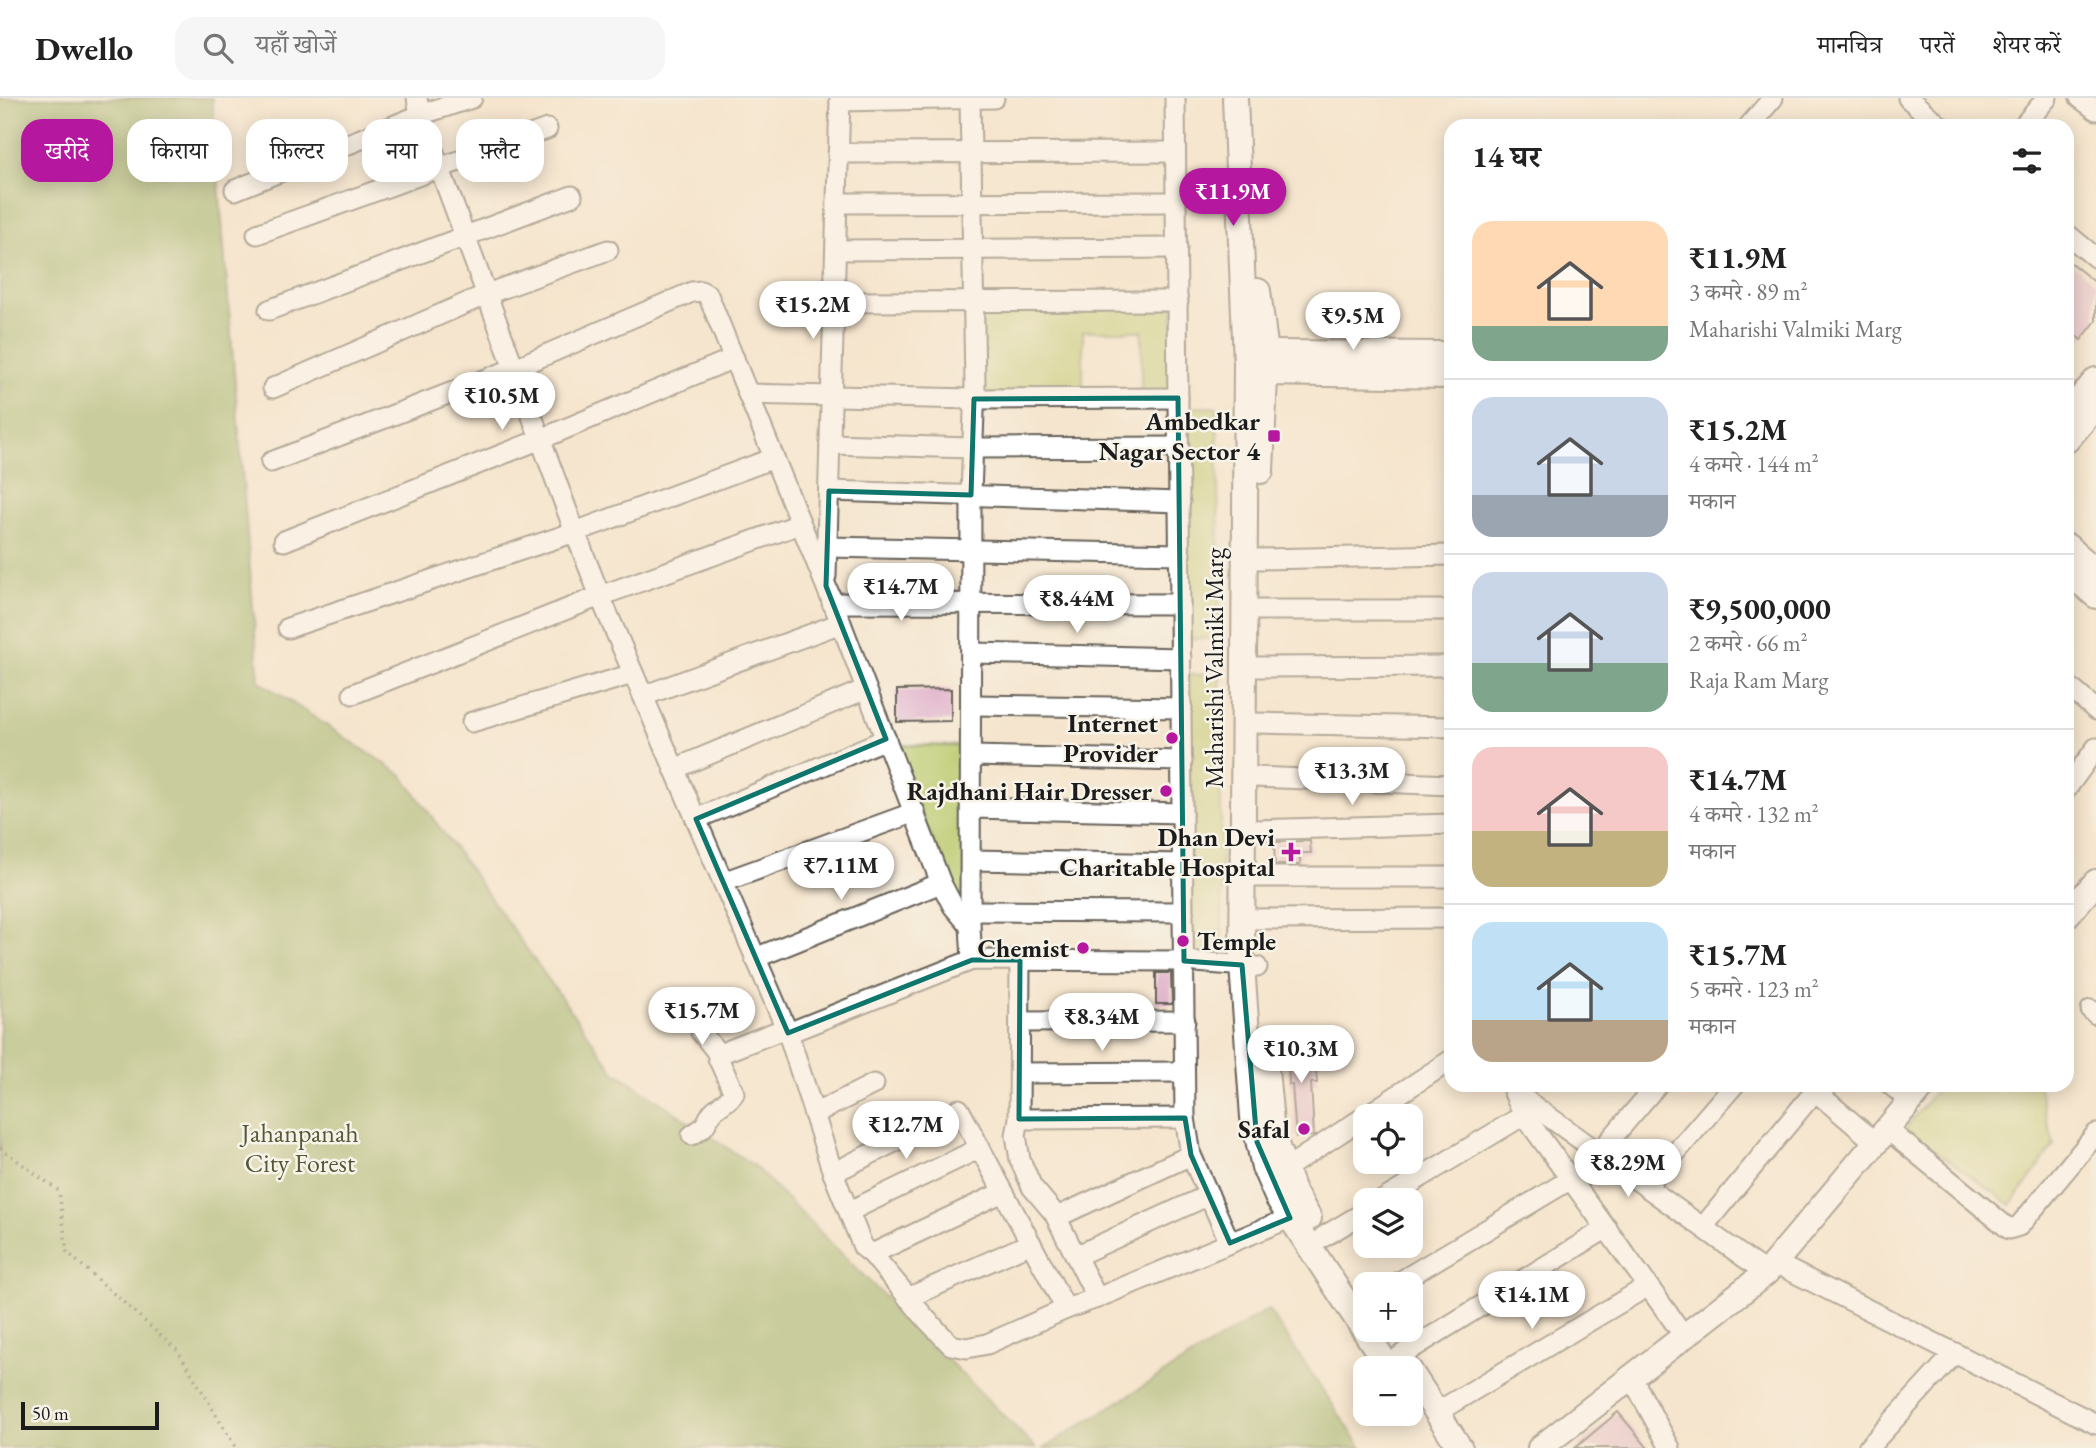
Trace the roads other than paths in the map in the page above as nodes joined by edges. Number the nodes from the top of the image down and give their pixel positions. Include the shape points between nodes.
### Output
1 (472, 98) edge
2 (970, 98) edge
3 (994, 98) edge
4 (1175, 98) edge
5 (1235, 98) edge
6 (1251, 98) edge
7 (1773, 98) edge
8 (1908, 98) edge
9 (2047, 98) edge
10 (2080, 98) edge
11 (840, 99) edge
12 (419, 106) edge
13 (2096, 110) edge
14 (1755, 119) edge
15 (1932, 119) edge
16 (2030, 119) edge
17 (547, 129) dead end
18 (1175, 152) junction
19 (838, 153) junction
20 (969, 153) junction
21 (442, 169) edge
22 (442, 172) edge
23 (404, 182) edge
24 (235, 190) dead end
25 (572, 196) dead end
26 (1177, 202) junction
27 (837, 203) junction
28 (970, 203) junction
29 (257, 234) dead end
30 (466, 237) junction
31 (2074, 240) edge
32 (1177, 248) junction
33 (972, 249) junction
34 (608, 250) dead end
35 (835, 250) junction
36 (2096, 258) edge
37 (487, 294) junction
38 (1178, 301) junction
39 (834, 302) junction
40 (973, 302) junction
41 (269, 310) dead end
42 (1444, 354) edge
43 (734, 358) junction
44 (1259, 363) junction
45 (514, 368) junction
46 (1444, 376) edge
47 (2096, 380) edge
48 (273, 388) dead end
49 (748, 394) junction
50 (831, 397) junction
51 (1178, 398) junction
52 (974, 399) junction
53 (2074, 406) edge
54 (2096, 406) edge
55 (2074, 432) edge
56 (541, 439) junction
57 (830, 444) junction
58 (1179, 447) junction
59 (972, 448) junction
60 (774, 458) junction
61 (271, 462) dead end
62 (829, 491) junction
63 (971, 495) junction
64 (1180, 502) junction
65 (800, 524) junction
66 (575, 532) junction
67 (284, 541) dead end
68 (827, 547) junction
69 (971, 551) junction
70 (2074, 551) edge
71 (1180, 554) junction
72 (1444, 555) edge
73 (1258, 559) junction
74 (2096, 571) edge
75 (2074, 577) edge
76 (829, 594) junction
77 (600, 596) junction
78 (2096, 596) edge
79 (970, 603) junction
80 (1180, 604) junction
81 (1258, 610) junction
82 (1444, 610) edge
83 (841, 623) junction
84 (288, 628) dead end
85 (972, 653) junction
86 (1181, 658) junction
87 (1444, 666) edge
88 (1257, 667) junction
89 (633, 674) junction
90 (866, 689) junction
91 (353, 694) dead end
92 (2074, 694) edge
93 (643, 696) junction
94 (972, 705) junction
95 (1182, 708) junction
96 (2096, 710) edge
97 (472, 722) dead end
98 (1253, 723) junction
99 (1444, 727) edge
100 (886, 739) junction
101 (2096, 748) edge
102 (972, 756) junction
103 (1182, 761) junction
104 (674, 769) junction
105 (1254, 777) junction
106 (2074, 778) edge
107 (1444, 785) edge
108 (971, 808) junction
109 (915, 811) junction
110 (1182, 813) junction
111 (696, 819) junction
112 (1444, 824) edge
113 (1254, 830) junction
114 (971, 860) junction
115 (1183, 864) junction
116 (1254, 877) junction
117 (1444, 877) edge
118 (2096, 881) edge
119 (723, 882) junction
120 (941, 883) junction
121 (2074, 907) edge
122 (1183, 912) junction
123 (970, 918) junction
124 (1444, 918) edge
125 (1249, 919) junction
126 (755, 958) junction
127 (972, 960) junction
128 (1020, 960) junction
129 (1184, 961) junction
130 (1250, 966) junction
131 (1185, 1021) junction
132 (1021, 1022) junction
133 (787, 1031) junction
134 (701, 1032) dead end
135 (720, 1056) junction
136 (1444, 1064) edge
137 (1184, 1072) junction
138 (1020, 1073) junction
139 (874, 1084) dead end
140 (1513, 1092) edge
141 (1516, 1092) edge
142 (1651, 1092) edge
143 (1728, 1092) edge
144 (1815, 1092) edge
145 (1823, 1092) edge
146 (1917, 1093) edge
147 (814, 1114) junction
148 (1524, 1115) junction
149 (1185, 1118) junction
150 (1019, 1119) junction
151 (2096, 1134) edge
152 (692, 1135) dead end
153 (1882, 1136) junction
154 (980, 1148) junction
155 (1599, 1153) junction
156 (1191, 1155) junction
157 (1276, 1172) junction
158 (832, 1173) junction
159 (1572, 1179) junction
160 (1646, 1187) junction
161 (1403, 1188) edge
162 (1003, 1192) junction
163 (1209, 1195) junction
164 (849, 1211) junction
165 (1297, 1214) junction
166 (1056, 1217) junction
167 (1353, 1219) edge
168 (1703, 1227) junction
169 (1607, 1228) junction
170 (1323, 1237) junction
171 (1031, 1243) junction
172 (1230, 1243) junction
173 (872, 1254) junction
174 (1076, 1256) junction
175 (1771, 1268) junction
176 (1416, 1272) edge
177 (1353, 1283) edge
178 (1648, 1286) junction
179 (908, 1298) junction
180 (1097, 1298) junction
181 (1066, 1309) junction
182 (1685, 1337) junction
183 (1955, 1353) junction
184 (1395, 1356) edge
185 (1417, 1356) edge
186 (1632, 1378) junction
187 (1423, 1394) edge
188 (1437, 1412) junction
189 (1423, 1421) edge
190 (2096, 1424) edge
191 (1441, 1448) edge
192 (1461, 1448) edge
193 (1540, 1448) edge
194 (1670, 1448) edge
195 (1868, 1448) edge

1 - 12 street
2 - 3 street
2 - 11 street
2 - 20 street
4 - 18 street
5 - 44 street, Maharishi Valmiki Marg
6 - 44 street, Maharishi Valmiki Marg
7 - 14 street
8 - 15 street
9 - 16 street
10 - 13 street
11 - 19 street
12 - 24 street
17 - 21 street
18 - 20 street
18 - 26 street
19 - 20 street
19 - 27 street
20 - 28 street
22 - 30 street
23 - 29 street
25 - 30 street
26 - 28 street
26 - 32 street
27 - 28 street
27 - 35 street
28 - 33 street
30 - 37 street
30 - 41 street
31 - 36 street
32 - 33 street
32 - 38 street
33 - 35 street
33 - 40 street
34 - 37 street
35 - 39 street
37 - 45 street
37 - 48 street
38 - 40 street
38 - 51 street
39 - 40 street
39 - 50 street
40 - 52 street
42 - 44 street
43 - 45 street via 712,302 701,291
43 - 49 street
43 - 56 street
44 - 46 street
44 - 73 street, Maharishi Valmiki Marg
44 - 125 street, Maharishi Valmiki Marg
45 - 56 street
45 - 61 street
47 - 53 street
49 - 50 street
49 - 60 street
50 - 52 street
50 - 57 street
51 - 52 street
51 - 58 street
52 - 59 street
54 - 55 street
56 - 66 street
56 - 67 street
57 - 59 street
57 - 62 street
58 - 59 street
58 - 64 street
59 - 63 street
60 - 65 street
60 - 66 street
62 - 63 street
62 - 68 street
63 - 64 street
63 - 69 street
64 - 71 street
65 - 76 street
65 - 77 street
66 - 77 street
66 - 84 street
68 - 69 street
68 - 76 street
69 - 71 street
69 - 79 street
70 - 74 street
71 - 80 street
72 - 73 street
73 - 81 street, Maharishi Valmiki Marg
75 - 78 street
76 - 79 street
76 - 83 street
77 - 89 street
77 - 91 street
79 - 80 street
79 - 85 street
80 - 86 street
81 - 82 street
81 - 88 street, Maharishi Valmiki Marg
83 - 90 street
83 - 93 street
85 - 86 street
85 - 94 street
86 - 95 street
87 - 88 street
88 - 98 street, Maharishi Valmiki Marg
89 - 93 street
89 - 97 street
90 - 100 street
90 - 104 street
92 - 96 street
93 - 104 street
94 - 95 street
94 - 102 street
95 - 103 street
98 - 99 street
98 - 105 street, Maharishi Valmiki Marg
100 - 109 street
100 - 111 street
101 - 106 street
102 - 103 street
102 - 108 street
103 - 110 street
104 - 111 street
105 - 107 street
105 - 113 street, Maharishi Valmiki Marg
108 - 110 street
108 - 114 street
109 - 119 street
109 - 120 street
110 - 115 street
111 - 119 street
112 - 113 street
113 - 116 street, Maharishi Valmiki Marg
114 - 115 street
114 - 123 street
115 - 122 street
116 - 117 street
116 - 125 street, Maharishi Valmiki Marg
118 - 121 street
119 - 126 street
120 - 123 street via 953,906
120 - 126 street
122 - 123 street
122 - 129 street
123 - 127 street
124 - 125 street
125 - 130 street, Maharishi Valmiki Marg
126 - 133 street
127 - 128 street
127 - 133 street
128 - 129 street
128 - 132 street
129 - 130 street
129 - 131 street
130 - 157 street, Maharishi Valmiki Marg
131 - 132 street
131 - 137 street
132 - 138 street
133 - 135 street
133 - 147 street
134 - 135 street
135 - 152 street via 734,1093 712,1113 706,1126
136 - 157 street
137 - 138 street
137 - 149 street
138 - 150 street
139 - 147 street
140 - 148 street
141 - 155 street
142 - 155 street
143 - 160 street
144 - 168 street
145 - 153 street
146 - 153 street
147 - 158 street
148 - 159 street
148 - 161 street
149 - 150 street
149 - 156 street
150 - 166 street via 1020,1160 1032,1187
151 - 153 street via 2019,1226 2009,1229
153 - 175 street
154 - 158 street via 959,1109
154 - 162 street
154 - 164 street
155 - 160 street
156 - 163 street
156 - 166 street
157 - 165 street, Maharishi Valmiki Marg
158 - 164 street
159 - 169 street
159 - 176 street
160 - 168 street
162 - 171 street
162 - 173 street
163 - 172 street
163 - 174 street
164 - 173 street via 863,1247
165 - 170 street, Maharishi Valmiki Marg
165 - 172 street
165 - 184 street, Maharishi Valmiki Marg
166 - 174 street
167 - 170 street
168 - 175 street
169 - 178 street
169 - 185 street
170 - 177 street, Maharishi Valmiki Marg
171 - 179 street
171 - 181 street
172 - 180 street
173 - 179 street
174 - 180 street
175 - 182 street
175 - 183 street
178 - 182 street
178 - 188 street
179 - 181 street via 951,1345 967,1348 987,1344
180 - 181 street
182 - 186 street
183 - 190 street
183 - 195 street
186 - 193 street
186 - 194 street
187 - 188 street, Maharishi Valmiki Marg
188 - 192 street, Maharishi Valmiki Marg
189 - 191 street

